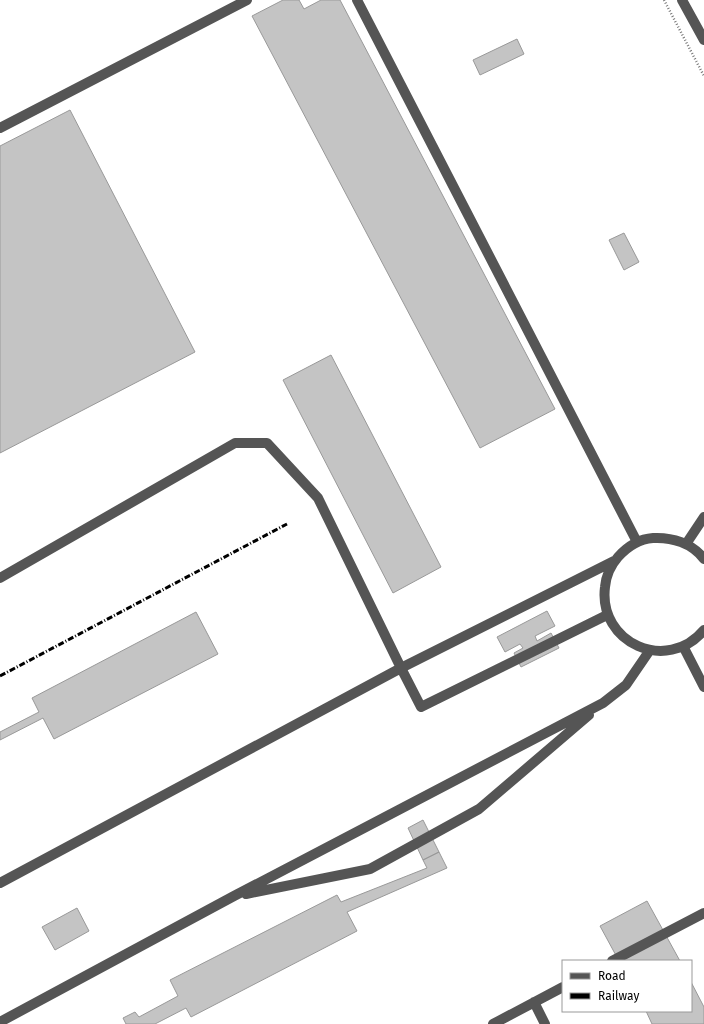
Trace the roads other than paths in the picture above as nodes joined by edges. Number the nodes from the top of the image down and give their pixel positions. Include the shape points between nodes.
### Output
1 (247, 0) edge
2 (357, 0) edge
3 (682, 0) edge
4 (704, 40) edge
5 (0, 128) edge
6 (704, 517) edge
7 (637, 542) junction
8 (686, 544) junction
9 (704, 559) edge
10 (614, 561) junction
11 (0, 578) edge
12 (608, 615) junction
13 (704, 630) edge
14 (683, 646) junction
15 (650, 650) junction
16 (401, 668) junction
17 (704, 687) edge
18 (603, 703) junction
19 (0, 883) edge
20 (234, 896) junction
21 (704, 913) edge
22 (614, 960) edge
23 (562, 988) edge
24 (534, 1002) junction
25 (0, 1022) edge
26 (493, 1024) edge
27 (545, 1024) edge

1 - 5 street
2 - 7 street
3 - 4 street
6 - 8 street
7 - 8 street via 662,538
7 - 10 street via 624,550
8 - 9 street
10 - 12 street via 606,578 604,590
10 - 16 street
11 - 16 street via 235,443 267,443 318,498
12 - 15 street via 620,634 639,647
12 - 16 street via 421,707
13 - 14 street
14 - 15 street via 667,650
14 - 17 street
15 - 18 street via 626,685
16 - 19 street
18 - 20 street
18 - 20 street via 479,809 370,869
20 - 25 street
21 - 22 street
23 - 24 street
24 - 26 street
24 - 27 street

